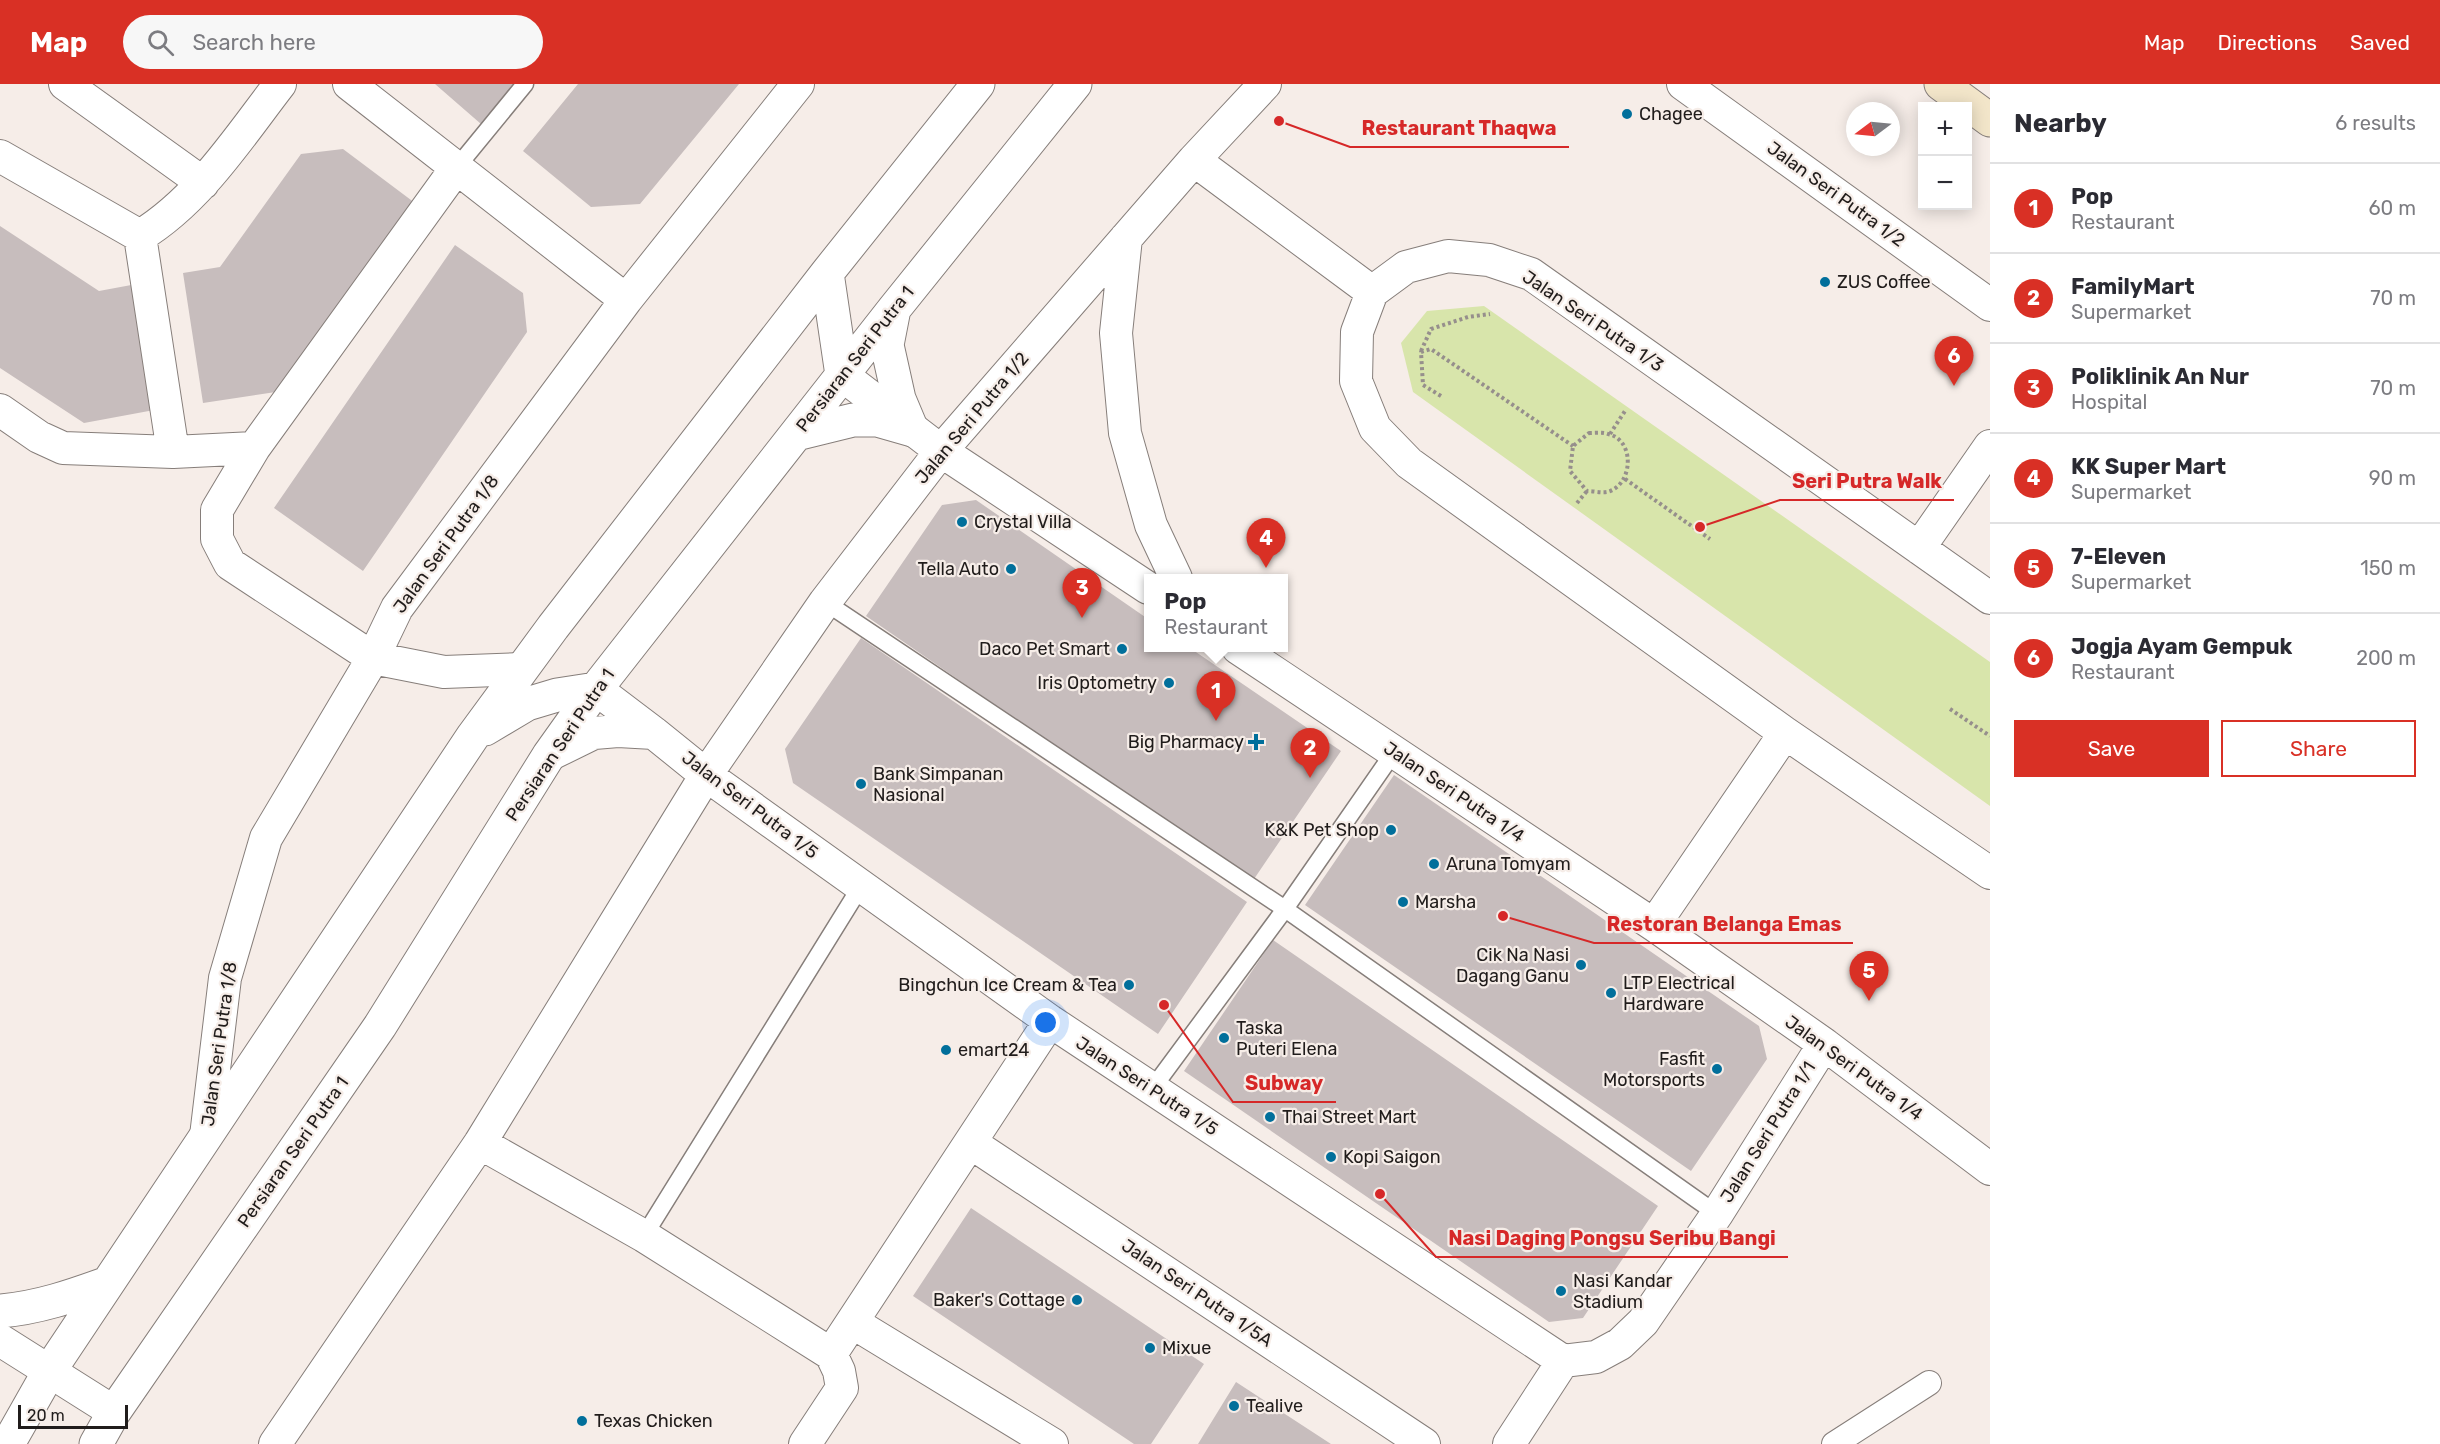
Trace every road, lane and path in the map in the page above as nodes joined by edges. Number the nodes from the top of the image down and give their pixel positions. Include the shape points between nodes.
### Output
1 (65, 84) edge
2 (280, 84) edge
3 (349, 84) edge
4 (525, 84) edge
5 (798, 84) edge
6 (978, 84) edge
7 (1075, 84) edge
8 (1265, 84) edge
9 (1683, 84) edge
10 (1941, 84) edge
11 (1990, 120) edge
12 (0, 156) edge
13 (1194, 160) junction
14 (457, 167) junction
15 (203, 183) junction
16 (140, 236) junction
17 (1126, 238) junction
18 (827, 273) junction
19 (1372, 292) junction
20 (626, 300) junction
21 (1990, 305) edge
22 (894, 309) junction
23 (1490, 314) dead end
24 (1421, 352) junction
25 (842, 375) junction
26 (1441, 396) dead end
27 (0, 410) edge
28 (1625, 411) dead end
29 (912, 430) junction
30 (796, 434) junction
31 (1610, 434) junction
32 (1573, 446) junction
33 (1990, 446) edge
34 (254, 448) junction
35 (942, 451) junction
36 (173, 452) junction
37 (1624, 479) junction
38 (1587, 490) junction
39 (1577, 503) dead end
40 (1710, 539) dead end
41 (1919, 548) junction
42 (1174, 574) edge
43 (1144, 585) edge
44 (1990, 598) edge
45 (825, 602) junction
46 (1244, 652) edge
47 (373, 658) junction
48 (522, 669) junction
49 (596, 689) junction
50 (1950, 709) dead end
51 (654, 733) junction
52 (1785, 733) junction
53 (473, 736) junction
54 (1990, 736) edge
55 (1394, 752) junction
56 (549, 755) junction
57 (706, 775) junction
58 (1990, 873) edge
59 (861, 886) junction
60 (1285, 909) junction
61 (1654, 925) junction
62 (1050, 1021) junction
63 (1824, 1044) junction
64 (1152, 1089) junction
65 (206, 1136) junction
66 (480, 1143) junction
67 (971, 1143) junction
68 (1990, 1169) edge
69 (1717, 1214) junction
70 (644, 1236) junction
71 (108, 1283) junction
72 (0, 1311) edge
73 (852, 1322) junction
74 (0, 1340) edge
75 (831, 1354) junction
76 (1563, 1361) junction
77 (50, 1370) junction
78 (1929, 1383) dead end
79 (114, 1412) junction
80 (0, 1438) edge
81 (8, 1444) edge
82 (96, 1444) edge
83 (275, 1444) edge
84 (806, 1444) edge
85 (1052, 1444) edge
86 (1424, 1444) edge
87 (1509, 1444) edge
88 (1834, 1444) edge

1 - 15 street
2 - 15 street
3 - 14 street
4 - 14 lane
5 - 20 street, Jalan Seri Putra 1/8
6 - 18 street
7 - 22 street, Persiaran Seri Putra 1
8 - 13 street, Jalan Seri Putra 1/2
9 - 21 street, Jalan Seri Putra 1/2
10 - 11 main road
12 - 16 street
13 - 17 street, Jalan Seri Putra 1/2
13 - 19 street
14 - 20 street
14 - 34 street
15 - 16 street via 156,227
16 - 36 street
17 - 35 street, Jalan Seri Putra 1/2
17 - 42 street via 1116,333 1125,433 1151,525
18 - 25 street
18 - 48 street
19 - 41 street, Jalan Seri Putra 1/3 via 1406,267 1448,256 1489,260 1531,274
19 - 52 street via 1357,332 1356,381 1375,428 1409,463
20 - 47 street, Jalan Seri Putra 1/8 via 397,608
22 - 25 street, Persiaran Seri Putra 1
22 - 29 street via 887,345 899,399
23 - 24 path via 1431,329
24 - 26 path via 1423,385
24 - 32 path via 1431,349
25 - 29 street
25 - 30 street, Persiaran Seri Putra 1
27 - 36 street via 63,448
28 - 31 path
29 - 30 street via 877,420 853,420
29 - 35 street
30 - 49 street, Persiaran Seri Putra 1
31 - 32 path via 1589,433
31 - 37 path via 1624,445 1629,462
32 - 38 path via 1570,471
33 - 41 street
34 - 36 street
34 - 47 street via 217,510 217,539 230,564
35 - 43 street
35 - 45 street, Jalan Seri Putra 1/2
37 - 38 path via 1608,492
37 - 40 path
38 - 39 path
41 - 44 street, Jalan Seri Putra 1/3
45 - 57 street, Jalan Seri Putra 1/2
45 - 60 lane
46 - 55 street, Jalan Seri Putra 1/4
47 - 48 street via 444,672
47 - 65 street, Jalan Seri Putra 1/8 via 266,838 225,978
48 - 53 street
49 - 51 street, Jalan Seri Putra 1/5
49 - 53 street via 527,704
49 - 56 street, Persiaran Seri Putra 1
50 - 54 path
51 - 56 street via 594,733
51 - 57 street, Jalan Seri Putra 1/5
52 - 58 street
52 - 61 street
53 - 65 street
55 - 60 lane
55 - 61 street, Jalan Seri Putra 1/4
56 - 79 street, Persiaran Seri Putra 1 via 380,1026
57 - 59 street, Jalan Seri Putra 1/5
57 - 66 street, Jalan Seri Putra 1/2
59 - 62 street, Jalan Seri Putra 1/5
59 - 70 lane
60 - 64 lane
60 - 69 lane
61 - 63 street, Jalan Seri Putra 1/4
62 - 64 street, Jalan Seri Putra 1/5
62 - 67 street
63 - 68 street, Jalan Seri Putra 1/4
63 - 69 street, Jalan Seri Putra 1/1
64 - 76 street, Jalan Seri Putra 1/5
65 - 71 street
66 - 70 street
66 - 83 street, Jalan Seri Putra 1/2
67 - 73 street
67 - 86 street, Jalan Seri Putra 1/5A
69 - 76 street, Jalan Seri Putra 1/1 via 1643,1322 1620,1344 1596,1358
70 - 75 street
71 - 72 street via 24,1309
71 - 77 street
73 - 75 street
73 - 85 street
74 - 77 street
75 - 84 street via 842,1388
76 - 87 street
77 - 79 street
77 - 81 street
78 - 88 street
79 - 82 street, Persiaran Seri Putra 1
80 - 81 street

